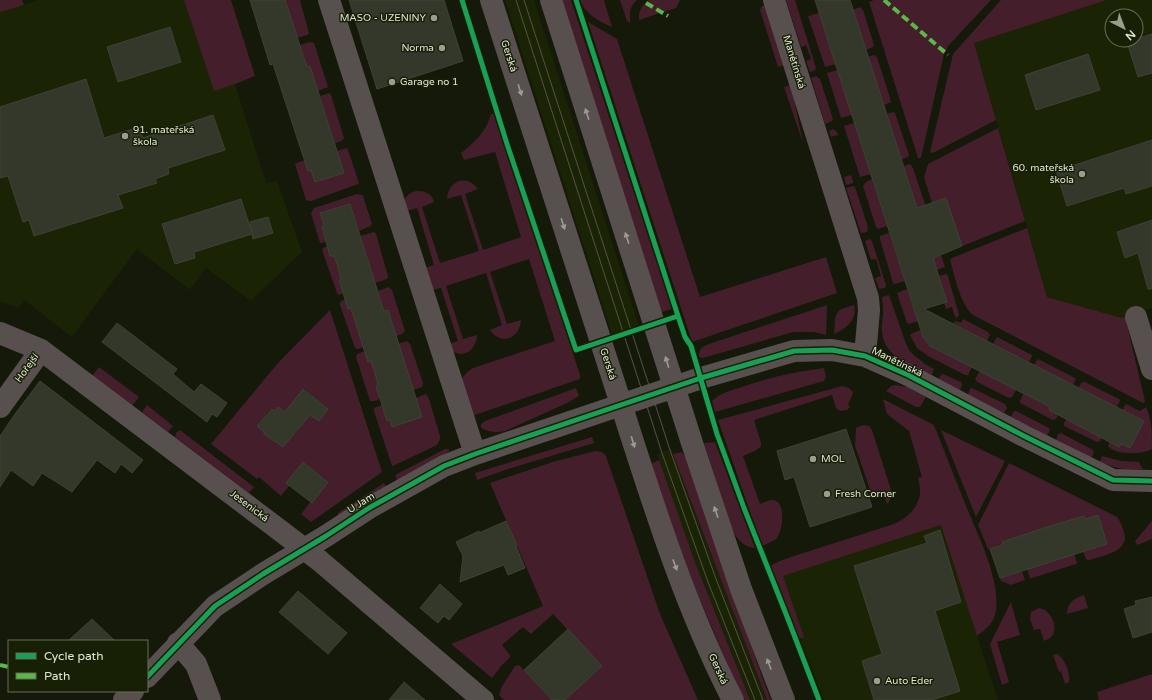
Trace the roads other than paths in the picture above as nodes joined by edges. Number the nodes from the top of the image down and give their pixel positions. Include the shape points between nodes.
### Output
1 (329, 0) edge
2 (491, 0) edge
3 (551, 0) edge
4 (774, 0) edge
5 (1136, 317) dead end
6 (0, 333) edge
7 (41, 350) junction
8 (865, 356) junction
9 (1152, 369) edge
10 (674, 387) junction
11 (621, 405) junction
12 (0, 406) edge
13 (475, 454) junction
14 (1152, 481) edge
15 (305, 549) junction
16 (178, 643) junction
17 (148, 676) edge
18 (132, 692) edge
19 (124, 700) edge
20 (210, 700) edge
21 (483, 700) edge
22 (733, 700) edge
23 (784, 700) edge

1 - 13 street
2 -> 11 street, Gerská
10 -> 3 street
4 - 8 street, Manětínská via 868,298 870,310
5 - 9 street
6 - 7 street, Jesenická
7 - 12 street, Hořejší
7 - 15 street, Jesenická
8 - 10 street, Manětínská via 832,350 794,351
8 - 14 street, Manětínská via 1114,480
10 - 11 street, Manětínská
23 -> 10 street via 741,588
11 - 13 street, U Jam
11 -> 22 street, Gerská via 684,589
13 - 15 street, U Jam via 444,466 382,500
15 - 16 street, U Jam via 215,606
15 - 21 street, Jesenická
16 - 17 street, U Jam
16 - 20 street via 196,664
18 - 19 street

